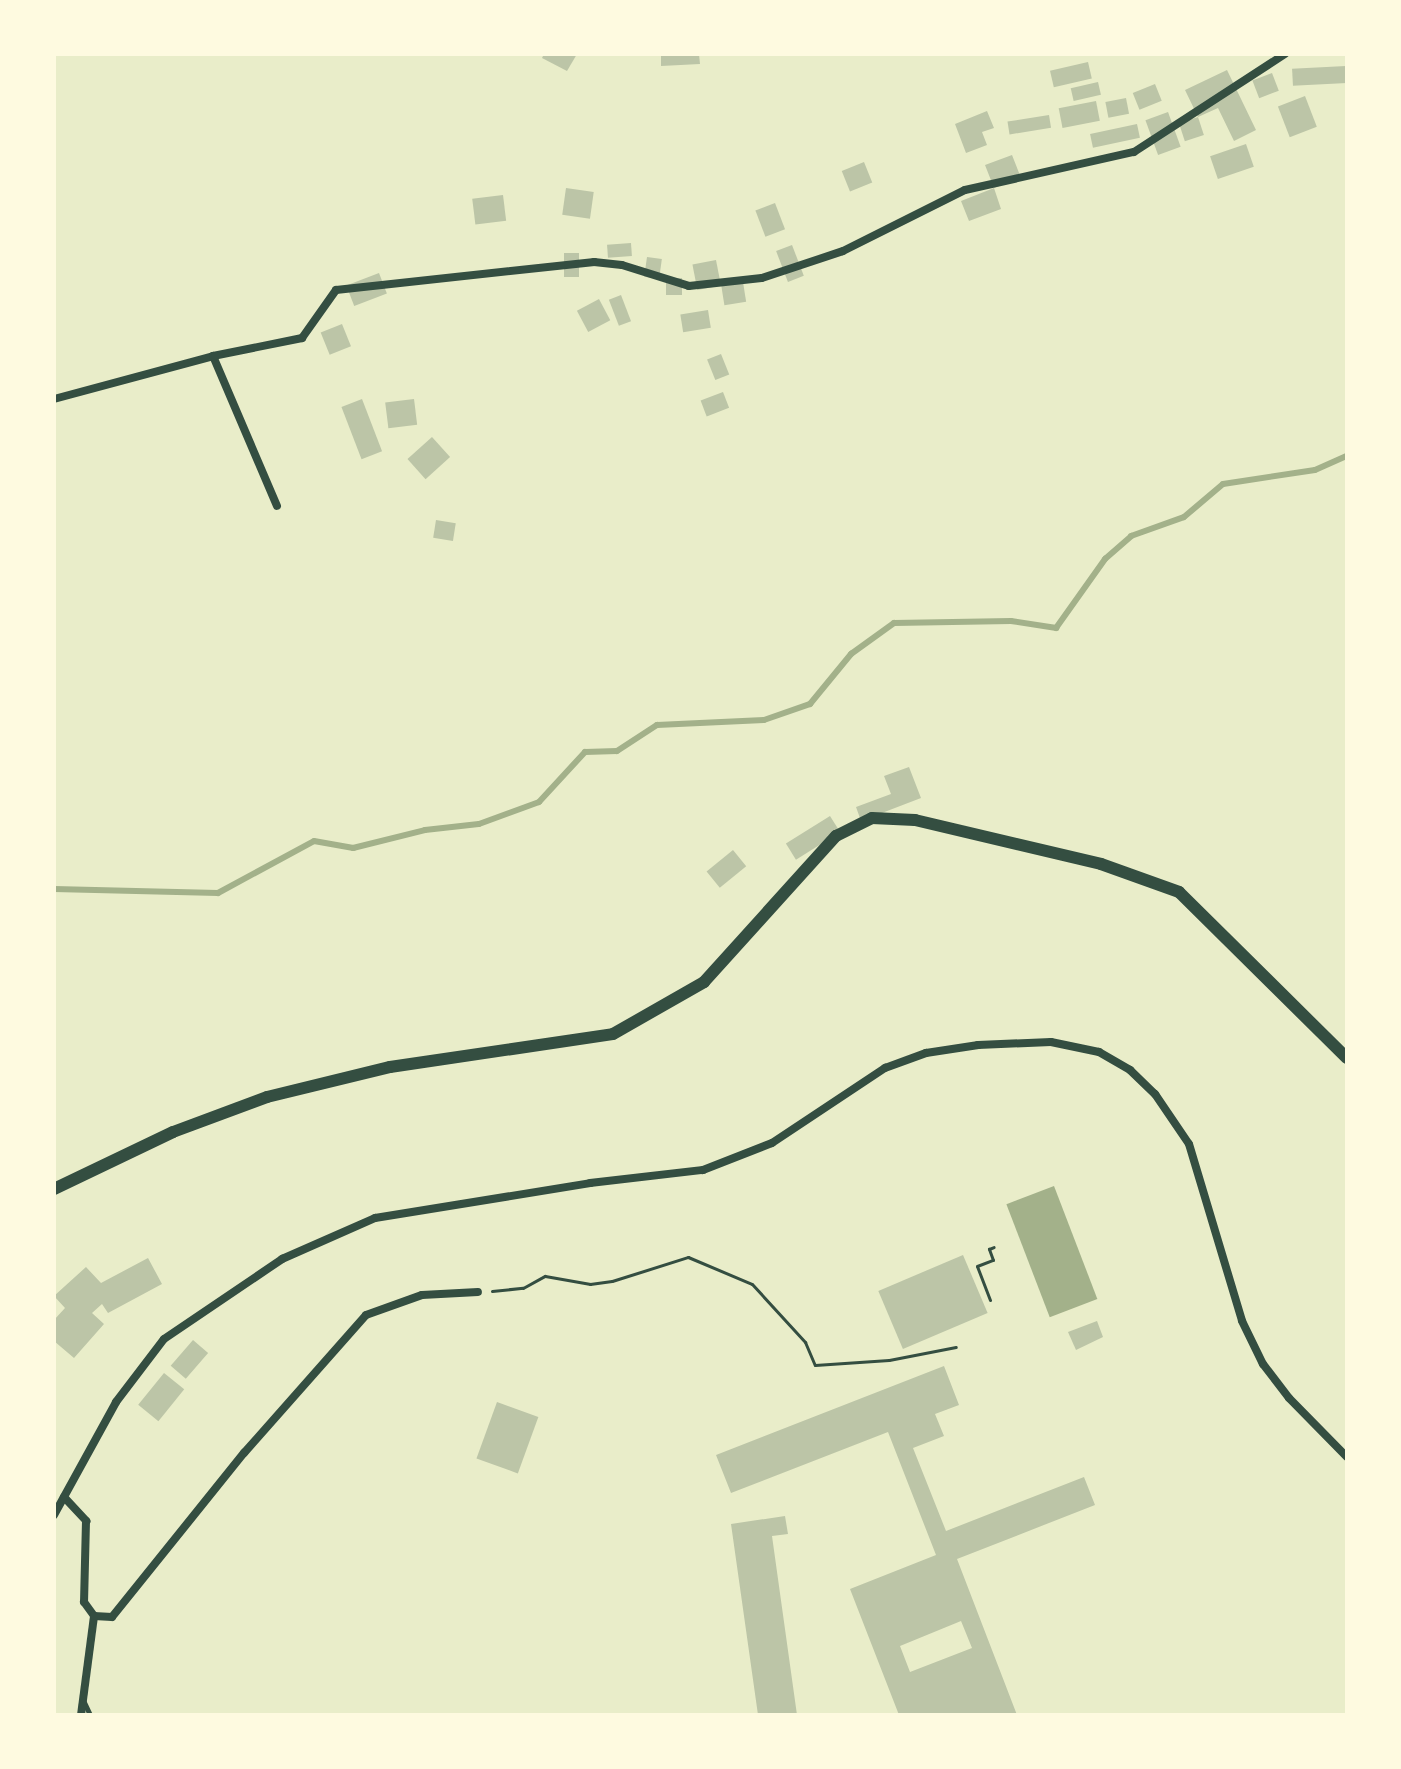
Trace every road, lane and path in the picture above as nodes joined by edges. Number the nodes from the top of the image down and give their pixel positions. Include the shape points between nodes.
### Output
1 (1285, 54) edge
2 (213, 356) junction
3 (54, 399) edge
4 (277, 506) dead end
5 (1347, 1058) edge
6 (54, 1189) edge
7 (994, 1247) dead end
8 (478, 1292) joint
9 (990, 1300) dead end
10 (956, 1347) dead end
11 (1347, 1457) edge
12 (64, 1497) junction
13 (54, 1515) edge
14 (94, 1616) junction
15 (83, 1699) junction
16 (81, 1715) edge
17 (90, 1715) edge

1 - 2 street via 1134,152 965,190 843,251 762,278 689,286 594,262 336,290 302,338
2 - 3 street
2 - 4 street
5 - 6 street via 1179,892 1101,864 915,820 872,818 836,836 704,982 613,1034 390,1067 267,1097 173,1132
7 - 9 path via 989,1249 993,1260 977,1266
8 - 10 path via 523,1288 545,1276 590,1284 612,1281 688,1257 752,1284 805,1342 815,1365 889,1360
8 - 14 street via 422,1295 366,1315 244,1453 120,1612 102,1619
11 - 12 street via 1263,1364 1242,1321 1189,1144 1155,1094 1130,1070 1099,1052 1051,1042 926,1053 885,1068 772,1143 703,1170 375,1218 325,1237 195,1314 164,1339 116,1402
12 - 13 street
12 - 14 street via 86,1521 82,1588
14 - 15 street
15 - 16 street
15 - 17 lane

